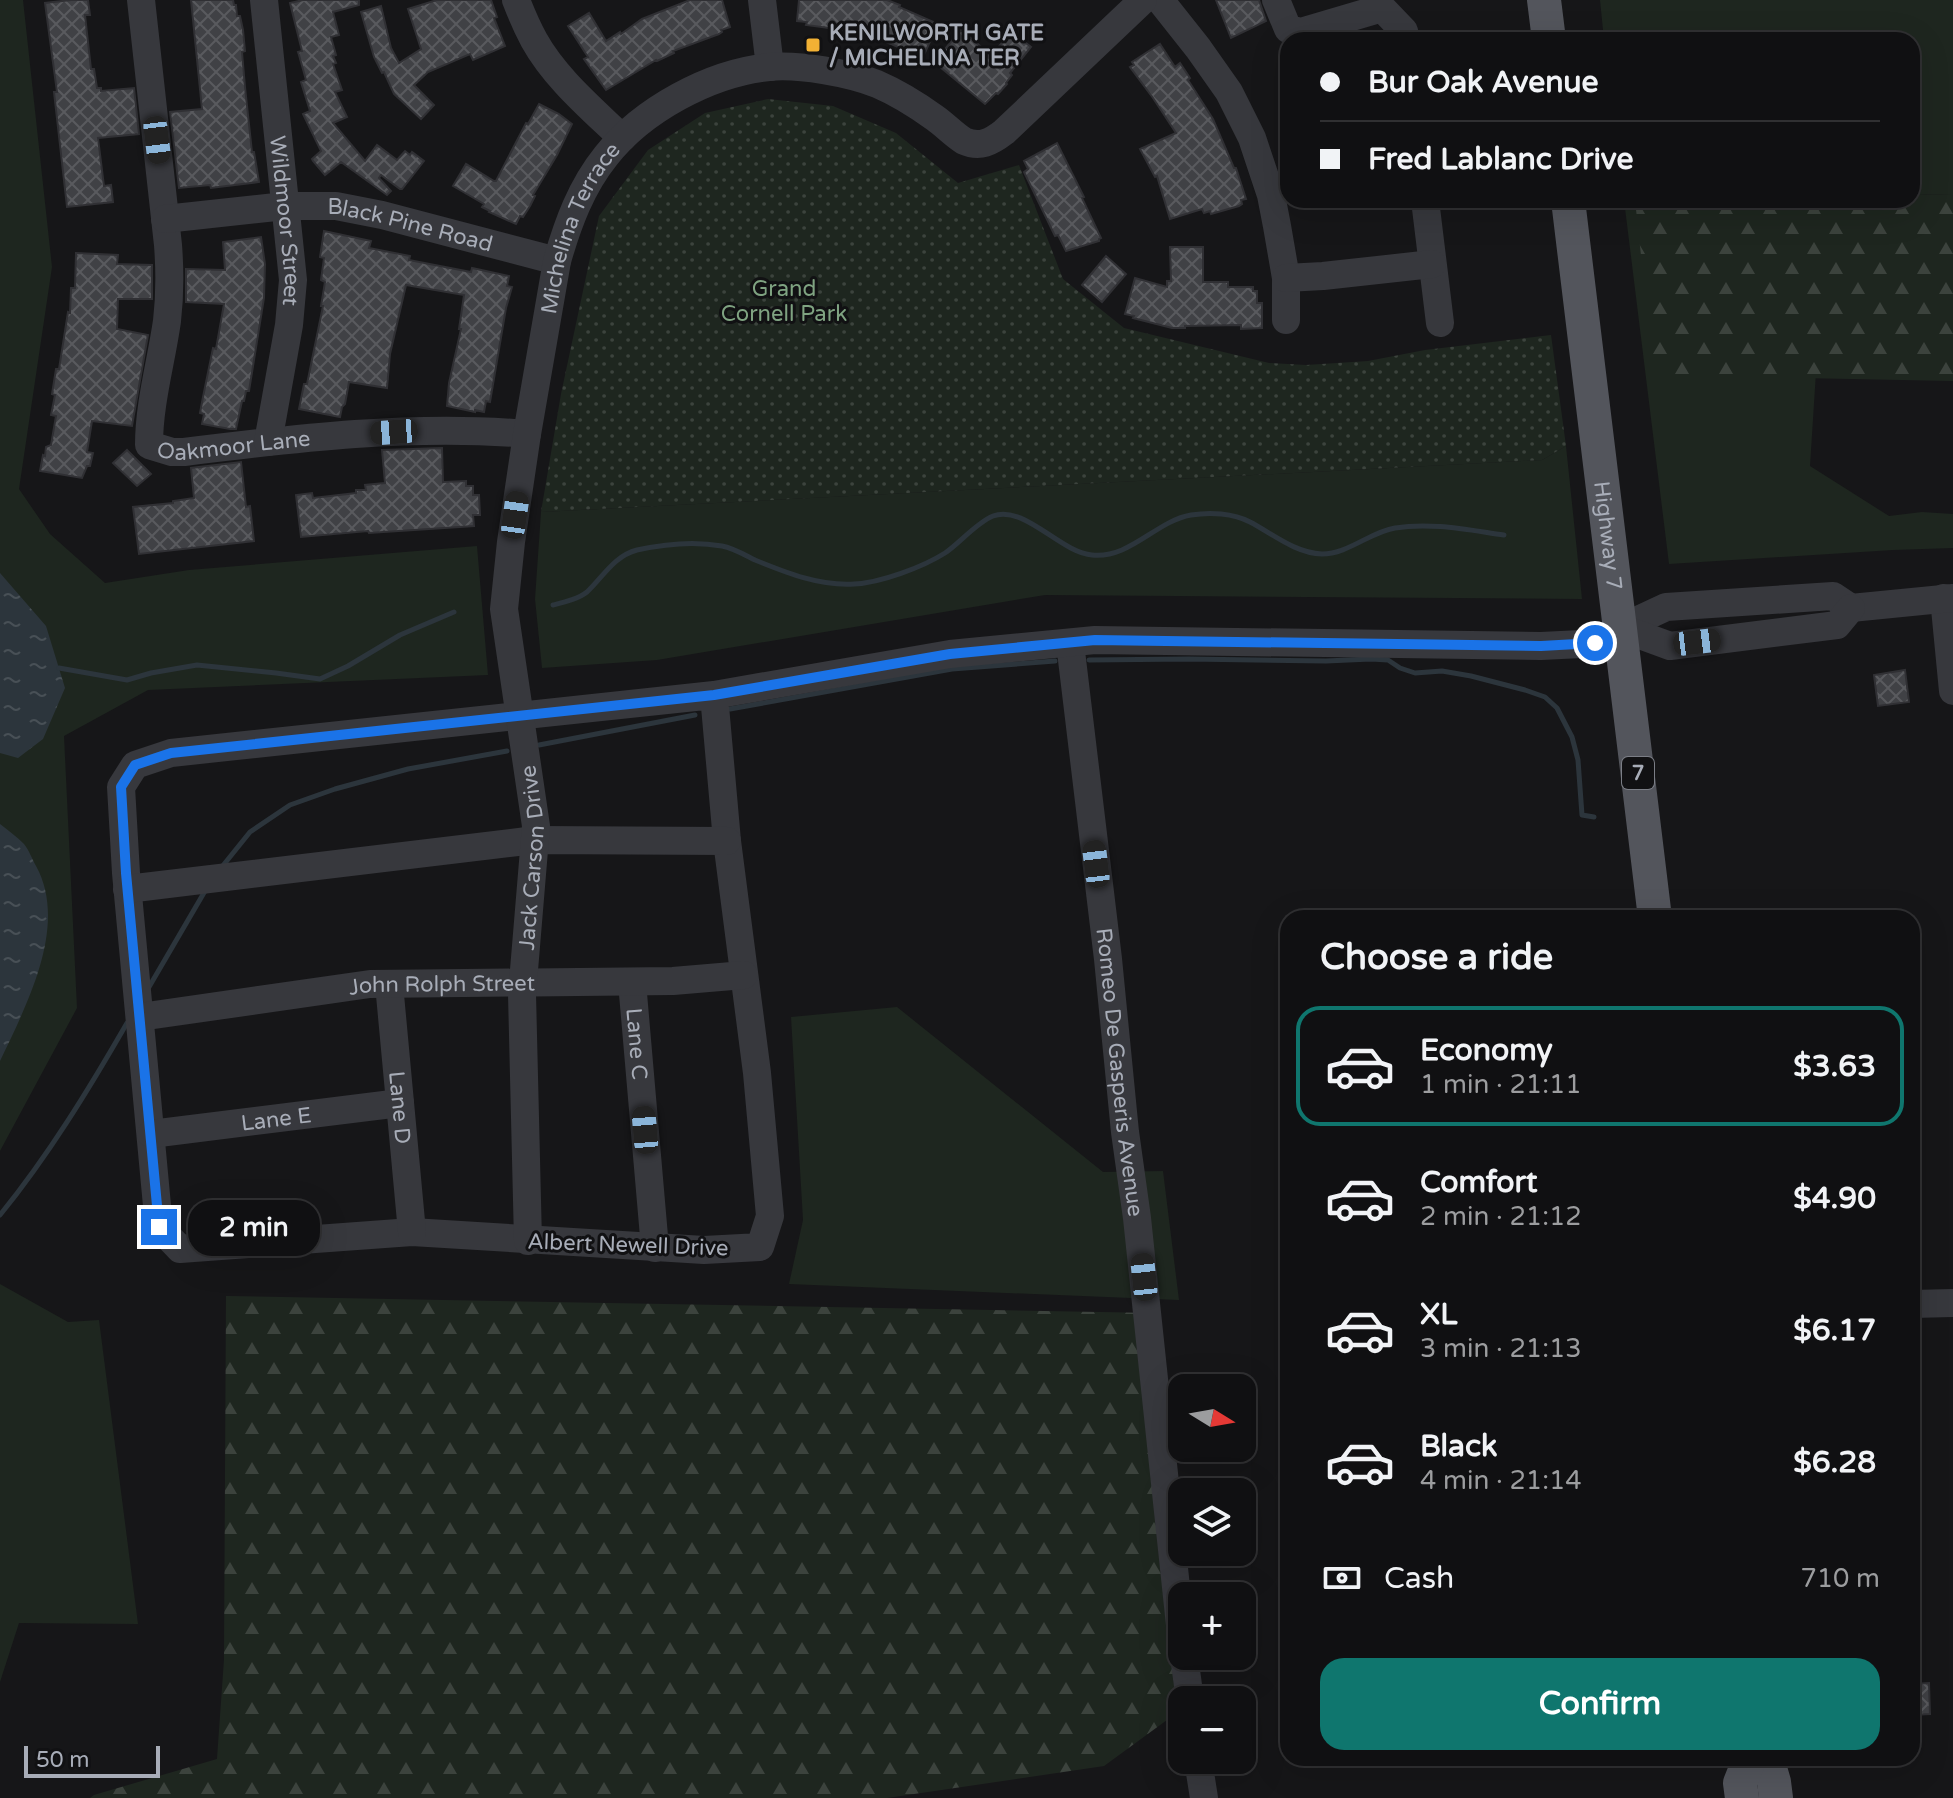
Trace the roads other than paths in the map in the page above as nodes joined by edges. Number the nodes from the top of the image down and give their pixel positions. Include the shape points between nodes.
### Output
1 (141, 0) edge
2 (264, 0) edge
3 (516, 0) edge
4 (762, 0) edge
5 (1143, 0) edge
6 (1160, 0) edge
7 (1276, 0) edge
8 (1544, 0) edge
9 (1301, 32) edge
10 (1301, 32) edge
11 (1404, 32) edge
12 (1548, 32) edge
13 (770, 67) junction
14 (622, 138) junction
15 (285, 206) junction
16 (1426, 208) edge
17 (1569, 208) edge
18 (165, 219) junction
19 (557, 261) junction
20 (1432, 264) junction
21 (1286, 278) junction
22 (1286, 320) dead end
23 (1440, 323) dead end
24 (527, 434) junction
25 (268, 442) junction
26 (1948, 598) edge
27 (1851, 608) junction
28 (1622, 635) junction
29 (1070, 643) junction
30 (1953, 691) edge
31 (714, 695) junction
32 (520, 716) junction
33 (535, 840) junction
34 (727, 841) junction
35 (127, 889) junction
36 (1654, 910) edge
37 (744, 975) junction
38 (632, 982) junction
39 (523, 983) junction
40 (389, 984) junction
41 (140, 1017) junction
42 (400, 1103) junction
43 (151, 1134) junction
44 (412, 1232) junction
45 (528, 1241) junction
46 (655, 1248) junction
47 (1953, 1303) edge
48 (1920, 1304) edge
49 (1176, 1582) edge
50 (1747, 1766) edge
51 (1769, 1766) edge
52 (1200, 1774) edge
53 (1204, 1798) edge
54 (1742, 1798) edge
55 (1776, 1798) edge

1 - 18 street, Oakmoor Lane
2 - 15 street, Wildmoor Street
3 - 14 street via 547,60
4 - 13 street
5 - 13 street, Michelina Terrace via 1004,132 981,144 964,141 918,106 856,77
6 - 21 street via 1229,92 1252,138 1271,195
7 - 9 street via 1288,29
8 - 12 main road
10 - 11 street via 1382,8
13 - 14 street, Michelina Terrace via 682,95
14 - 19 street, Michelina Terrace via 583,190
15 - 18 street, Black Pine Road
15 - 19 street, Black Pine Road via 352,208
15 - 25 street, Wildmoor Street via 293,280
16 - 20 street
17 - 28 main road, Highway 7 / 7
18 - 25 street, Oakmoor Lane via 170,283 149,445 184,452
19 - 24 street, Michelina Terrace
20 - 21 street
20 - 23 street
21 - 22 street
24 - 25 street, Oakmoor Lane via 394,432
24 - 32 street, Michelina Terrace via 504,609
26 - 27 street
26 - 30 street
27 - 28 street via 1837,625 1670,646
27 - 28 street via 1833,596 1666,607
28 - 29 street via 1541,646
28 - 36 main road, Highway 7 / 7
29 - 31 street via 950,654
29 - 49 street, Romeo De Gasperis Avenue
31 - 32 street
31 - 34 street, Albert Newell Drive
32 - 33 street, Jack Carson Drive
32 - 35 street via 171,753 135,765 121,787
33 - 34 street
33 - 35 street
33 - 39 street, Jack Carson Drive
34 - 37 street, Albert Newell Drive
35 - 41 street
37 - 38 street, John Rolph Street
37 - 46 street, Albert Newell Drive via 770,1216 760,1247
38 - 39 street, John Rolph Street
38 - 46 street, Lane C
39 - 40 street, John Rolph Street
39 - 45 street, Jack Carson Drive
40 - 41 street, John Rolph Street
40 - 42 street, Lane D
41 - 43 street
42 - 43 street, Lane E
42 - 44 street, Lane D
43 - 44 street, Albert Newell Drive via 159,1227 180,1249
44 - 45 street, Albert Newell Drive
45 - 46 street, Albert Newell Drive
47 - 48 street
50 - 54 main road via 1740,1783
51 - 55 main road
52 - 53 street

